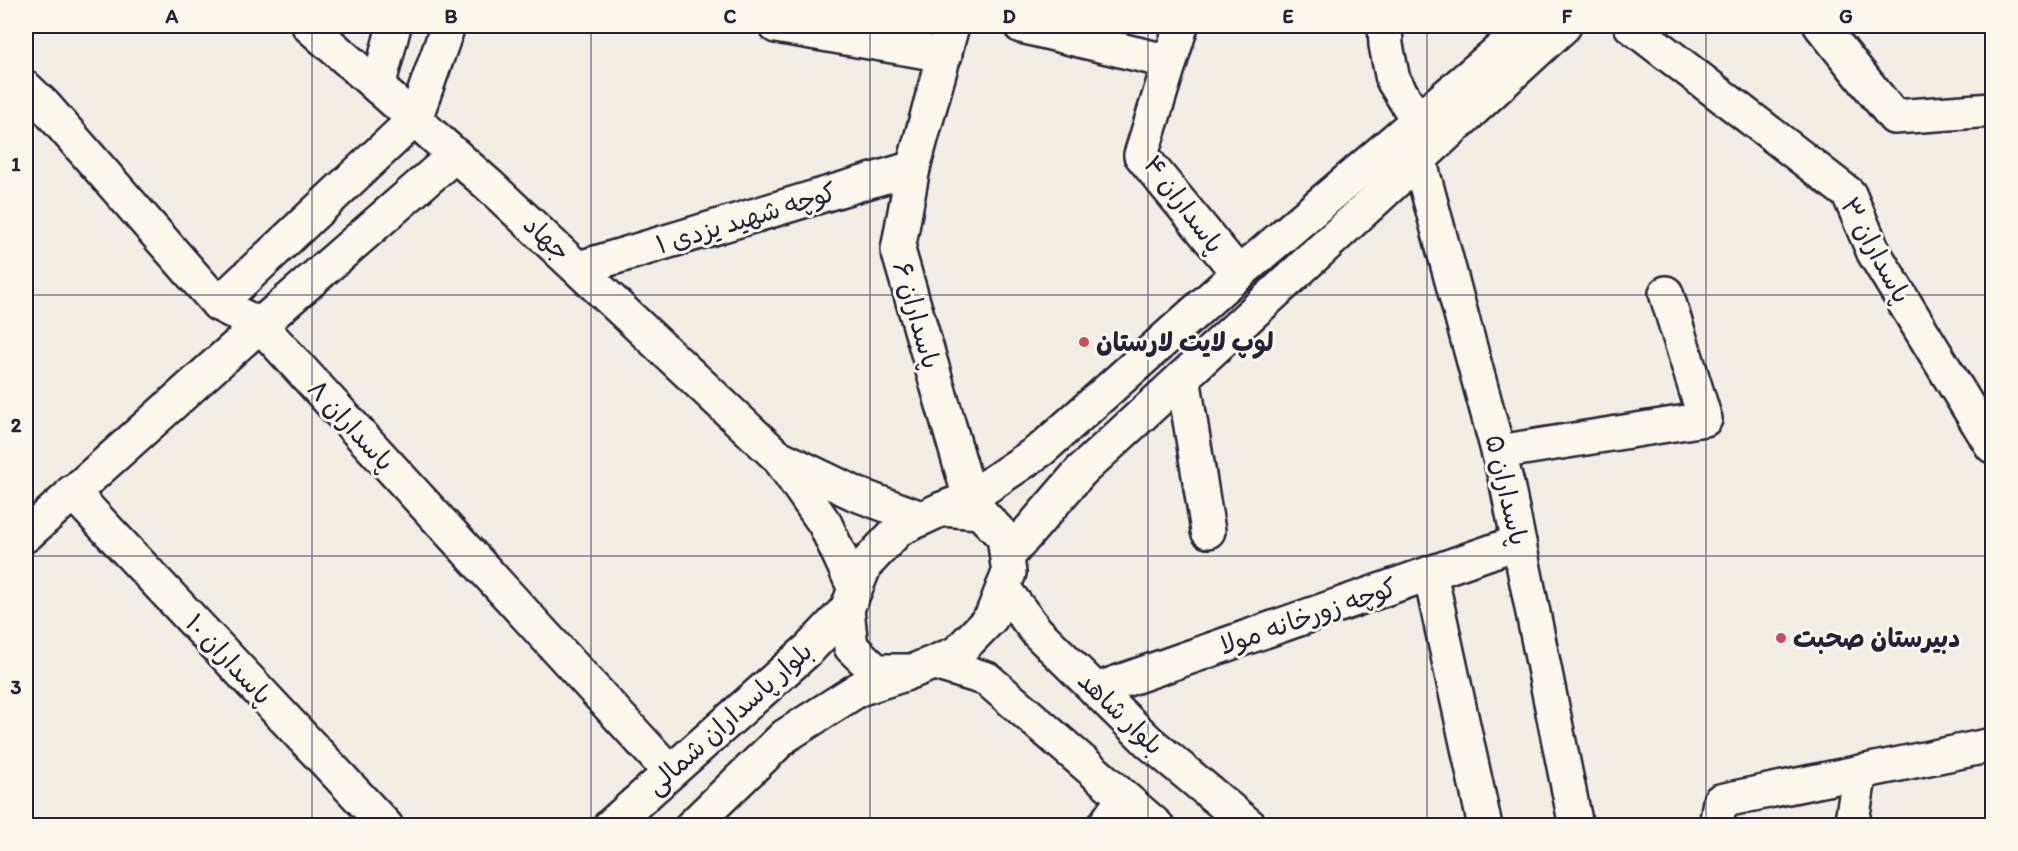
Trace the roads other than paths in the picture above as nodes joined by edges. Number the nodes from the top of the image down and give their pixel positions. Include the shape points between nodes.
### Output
1 (309, 26) edge
2 (394, 26) edge
3 (448, 26) edge
4 (776, 26) edge
5 (1021, 26) edge
6 (1181, 26) edge
7 (1385, 26) edge
8 (1524, 26) edge
9 (1564, 26) edge
10 (1632, 26) edge
11 (1821, 26) edge
12 (949, 40) edge
13 (1170, 62) junction
14 (378, 87) junction
15 (26, 88) edge
16 (1992, 110) edge
17 (415, 119) junction
18 (1418, 121) junction
19 (455, 155) junction
20 (1419, 159) junction
21 (914, 168) junction
22 (579, 268) junction
23 (1239, 274) junction
24 (1666, 293) dead end
25 (218, 304) junction
26 (260, 325) junction
27 (1183, 377) junction
28 (1992, 446) edge
29 (1499, 452) junction
30 (779, 458) junction
31 (72, 492) junction
32 (944, 509) junction
33 (1208, 531) dead end
34 (26, 535) edge
35 (1519, 542) junction
36 (1005, 572) junction
37 (1430, 573) junction
38 (851, 599) junction
39 (924, 667) junction
40 (1096, 690) junction
41 (1992, 745) edge
42 (670, 772) junction
43 (1860, 772) junction
44 (1124, 798) junction
45 (706, 821) edge
46 (386, 825) edge
47 (609, 825) edge
48 (1104, 825) edge
49 (1158, 825) edge
50 (1250, 825) edge
51 (1485, 825) edge
52 (1576, 825) edge
53 (1716, 825) edge
54 (1851, 825) edge

1 - 14 street, جهاد
2 - 14 street
3 - 17 street
4 - 12 street
5 - 13 street
6 - 13 street
7 - 18 street via 1393,80
8 - 18 street
9 - 20 street
10 - 28 street, پاسداران ۳ via 1848,194 1874,253
11 - 16 street via 1894,117
12 - 21 street, پاسداران ۶
13 - 23 street, پاسداران ۴ via 1141,154
14 - 17 street, جهاد
15 - 25 street, پاسداران ۸
17 - 19 street, جهاد
17 - 25 street
18 - 23 street
19 - 22 street, جهاد
19 - 26 street
20 - 27 street
20 - 29 street, پاسداران ۵
21 - 22 street, کوچه شهید یزدی ۱
21 - 32 street, پاسداران ۶ via 898,250
22 - 30 street, جهاد
23 - 32 street via 1041,449
24 - 29 street via 1704,419
25 - 26 street, پاسداران ۸
26 - 31 street
26 - 42 street, پاسداران ۸
27 - 33 street
27 - 36 street via 1081,471
29 - 35 street, پاسداران ۵
30 - 32 street, جهاد via 856,494
30 - 38 street, جهاد via 825,524
31 - 34 street
31 - 46 street, پاسداران ۱۰
32 - 36 street via 980,512 1004,537
32 - 38 street via 899,529 865,565
35 - 37 street, کوچه زورخانه مولا
35 - 52 street, پاسداران ۵
36 - 39 street via 991,618 957,653
36 - 40 street, بلوار شاهد via 1037,632
37 - 40 street, کوچه زورخانه مولا
37 - 51 street
38 - 39 street via 851,647 876,671
38 - 42 street, بلوار پاسداران شمالی via 809,649
39 - 44 street via 987,679
39 - 45 street, بلوار پاسداران شمالی via 859,689 785,736
40 - 50 street, بلوار شاهد via 1149,742
41 - 43 street
42 - 47 street, بلوار پاسداران شمالی
43 - 53 street via 1720,801
43 - 54 street
44 - 48 street
44 - 49 street

